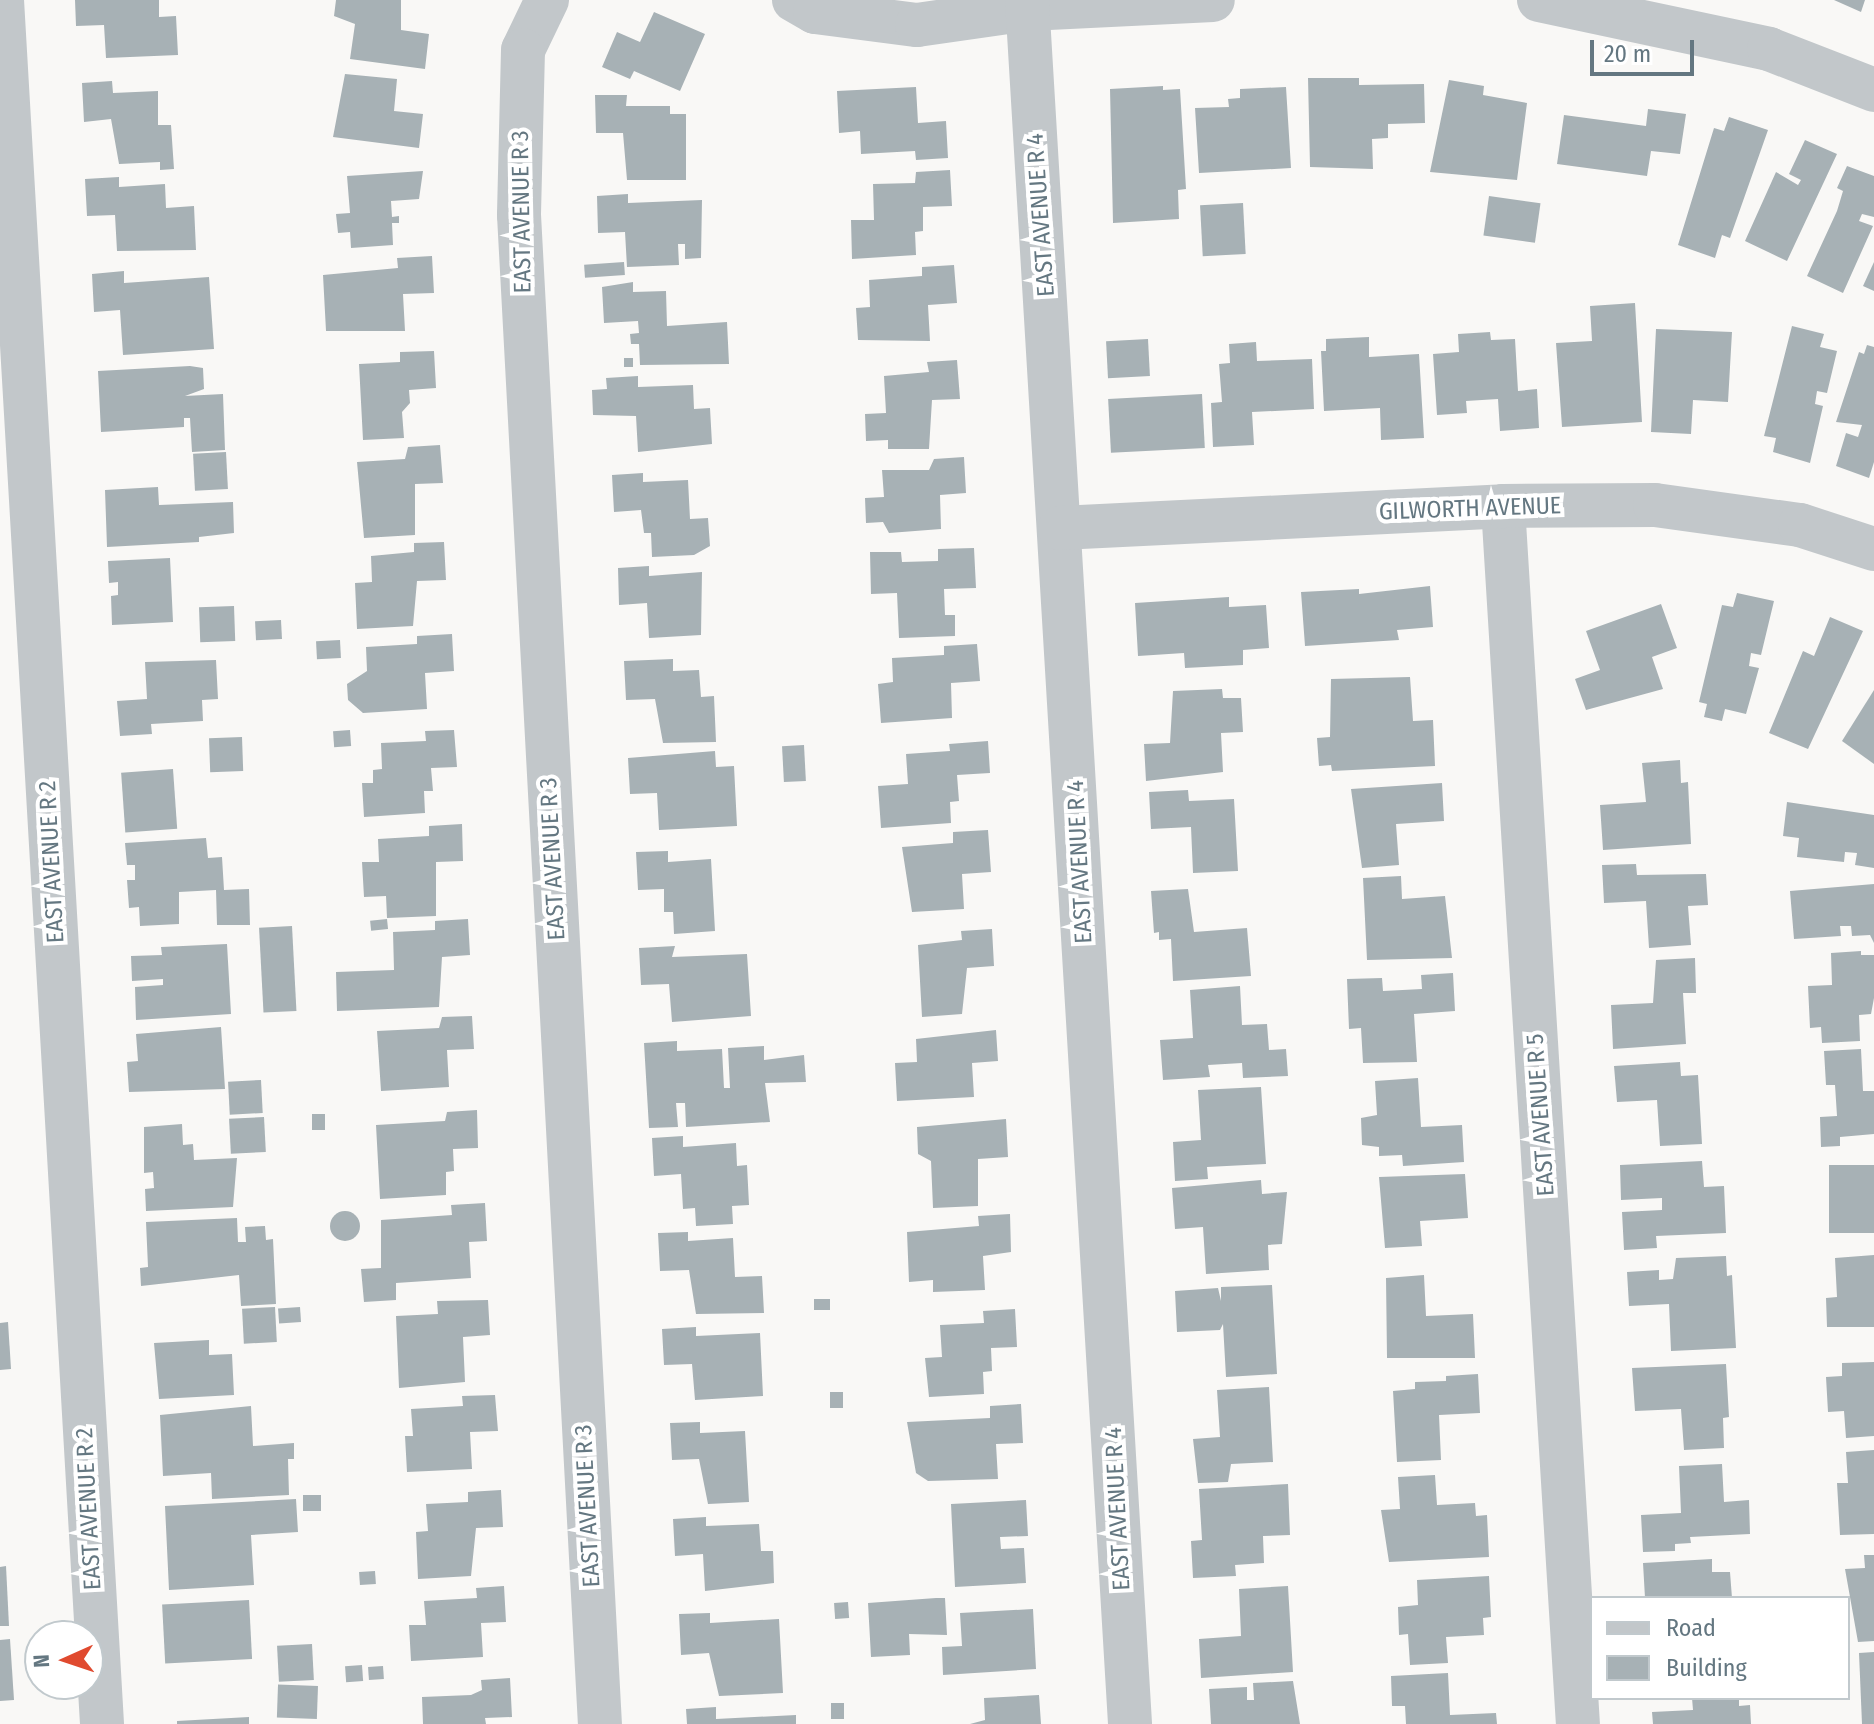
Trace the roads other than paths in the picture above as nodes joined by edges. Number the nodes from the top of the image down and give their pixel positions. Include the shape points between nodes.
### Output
1 (2, 0) edge
2 (547, 0) edge
3 (794, 0) edge
4 (1213, 0) edge
5 (1539, 0) edge
6 (1028, 5) edge
7 (1874, 90) edge
8 (1503, 506) junction
9 (1060, 528) junction
10 (1874, 549) edge
11 (102, 1724) edge
12 (600, 1724) edge
13 (1130, 1724) edge
14 (1578, 1724) edge

1 - 11 street, EAST AVENUE R 2
2 - 12 street, EAST AVENUE R 3 via 523,50 519,215
3 - 6 street via 815,12 917,25
4 - 6 street
5 - 7 street via 1769,49
6 - 9 street, EAST AVENUE R 4
8 - 9 street, GILWORTH AVENUE
8 - 10 street, GILWORTH AVENUE via 1655,505 1800,525
8 - 14 street, EAST AVENUE R 5
9 - 13 street, EAST AVENUE R 4

